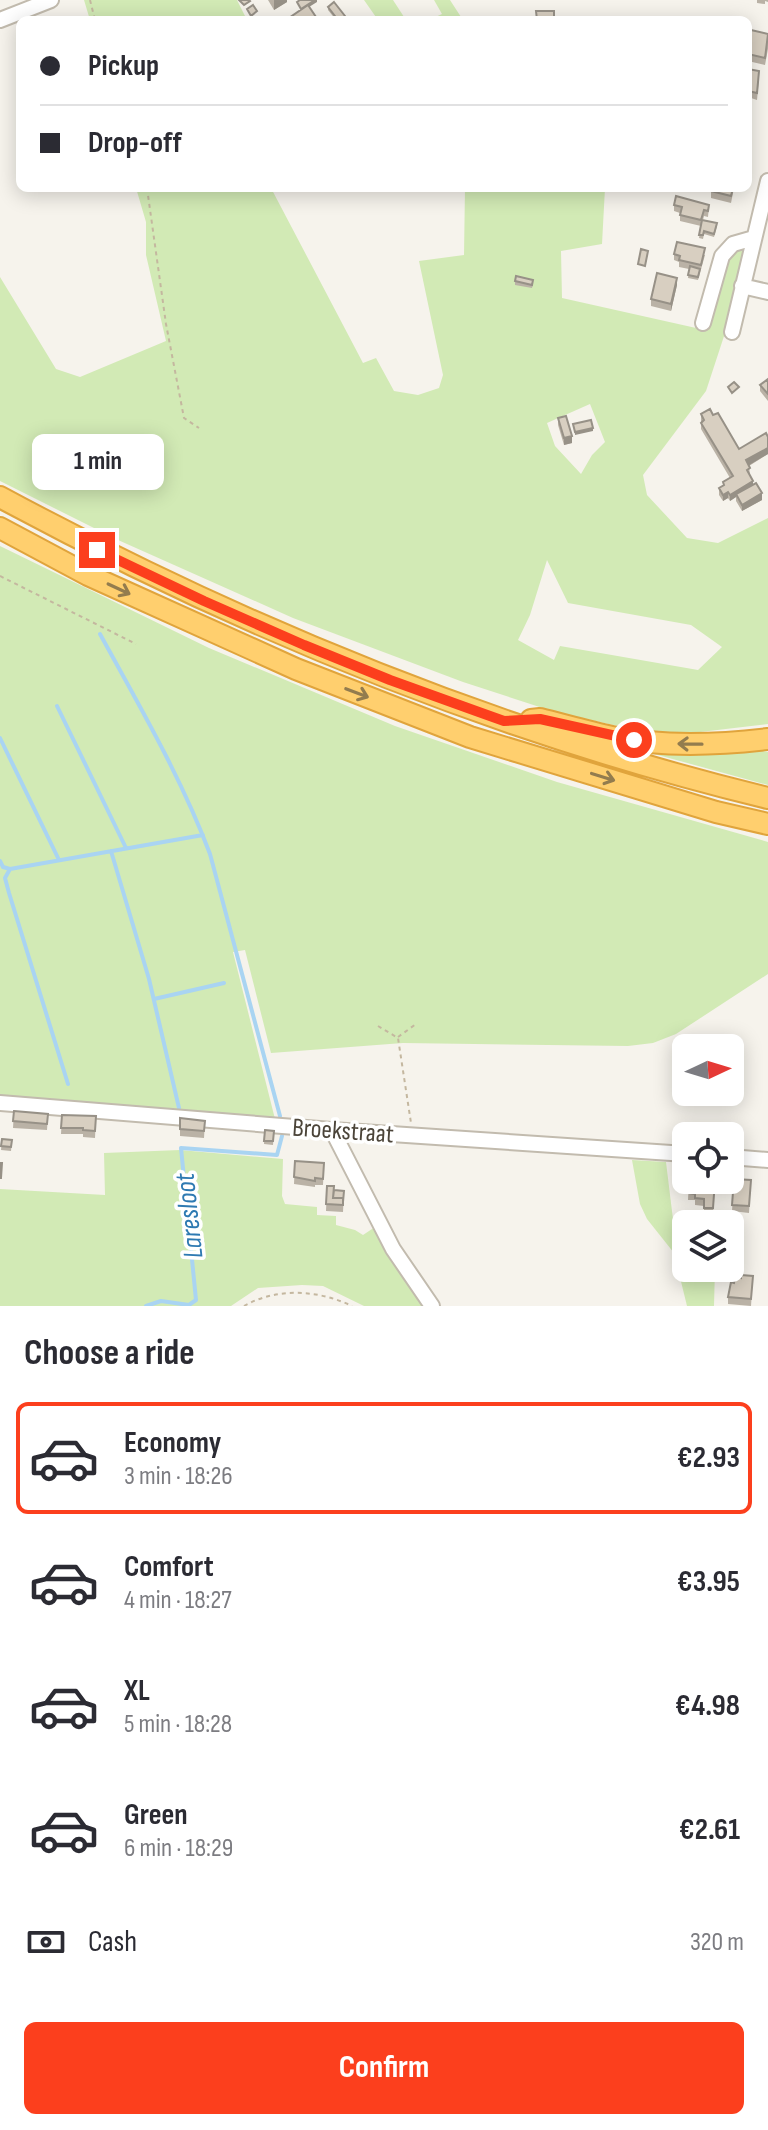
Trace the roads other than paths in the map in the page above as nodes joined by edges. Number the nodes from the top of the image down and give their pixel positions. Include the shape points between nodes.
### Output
1 (51, 0) edge
2 (0, 20) edge
3 (768, 181) edge
4 (754, 238) junction
5 (742, 286) junction
6 (768, 292) edge
7 (703, 323) dead end
8 (732, 332) dead end
9 (0, 497) edge
10 (0, 528) edge
11 (504, 721) junction
12 (768, 739) edge
13 (768, 798) edge
14 (768, 824) edge
15 (0, 1103) edge
16 (332, 1130) junction
17 (672, 1153) edge
18 (744, 1158) edge
19 (768, 1160) edge
20 (432, 1306) edge

1 - 2 street
3 - 4 street
4 - 5 street
4 - 7 street via 733,244 722,256
5 - 6 street
5 - 8 street
9 - 11 highway via 204,601 390,680
10 -> 14 highway via 191,623 470,737
12 -> 11 highway via 654,742 540,719
11 - 13 highway
15 - 16 street, Broekstraat
16 - 17 street, Broekstraat
16 - 20 street via 393,1249
18 - 19 street

